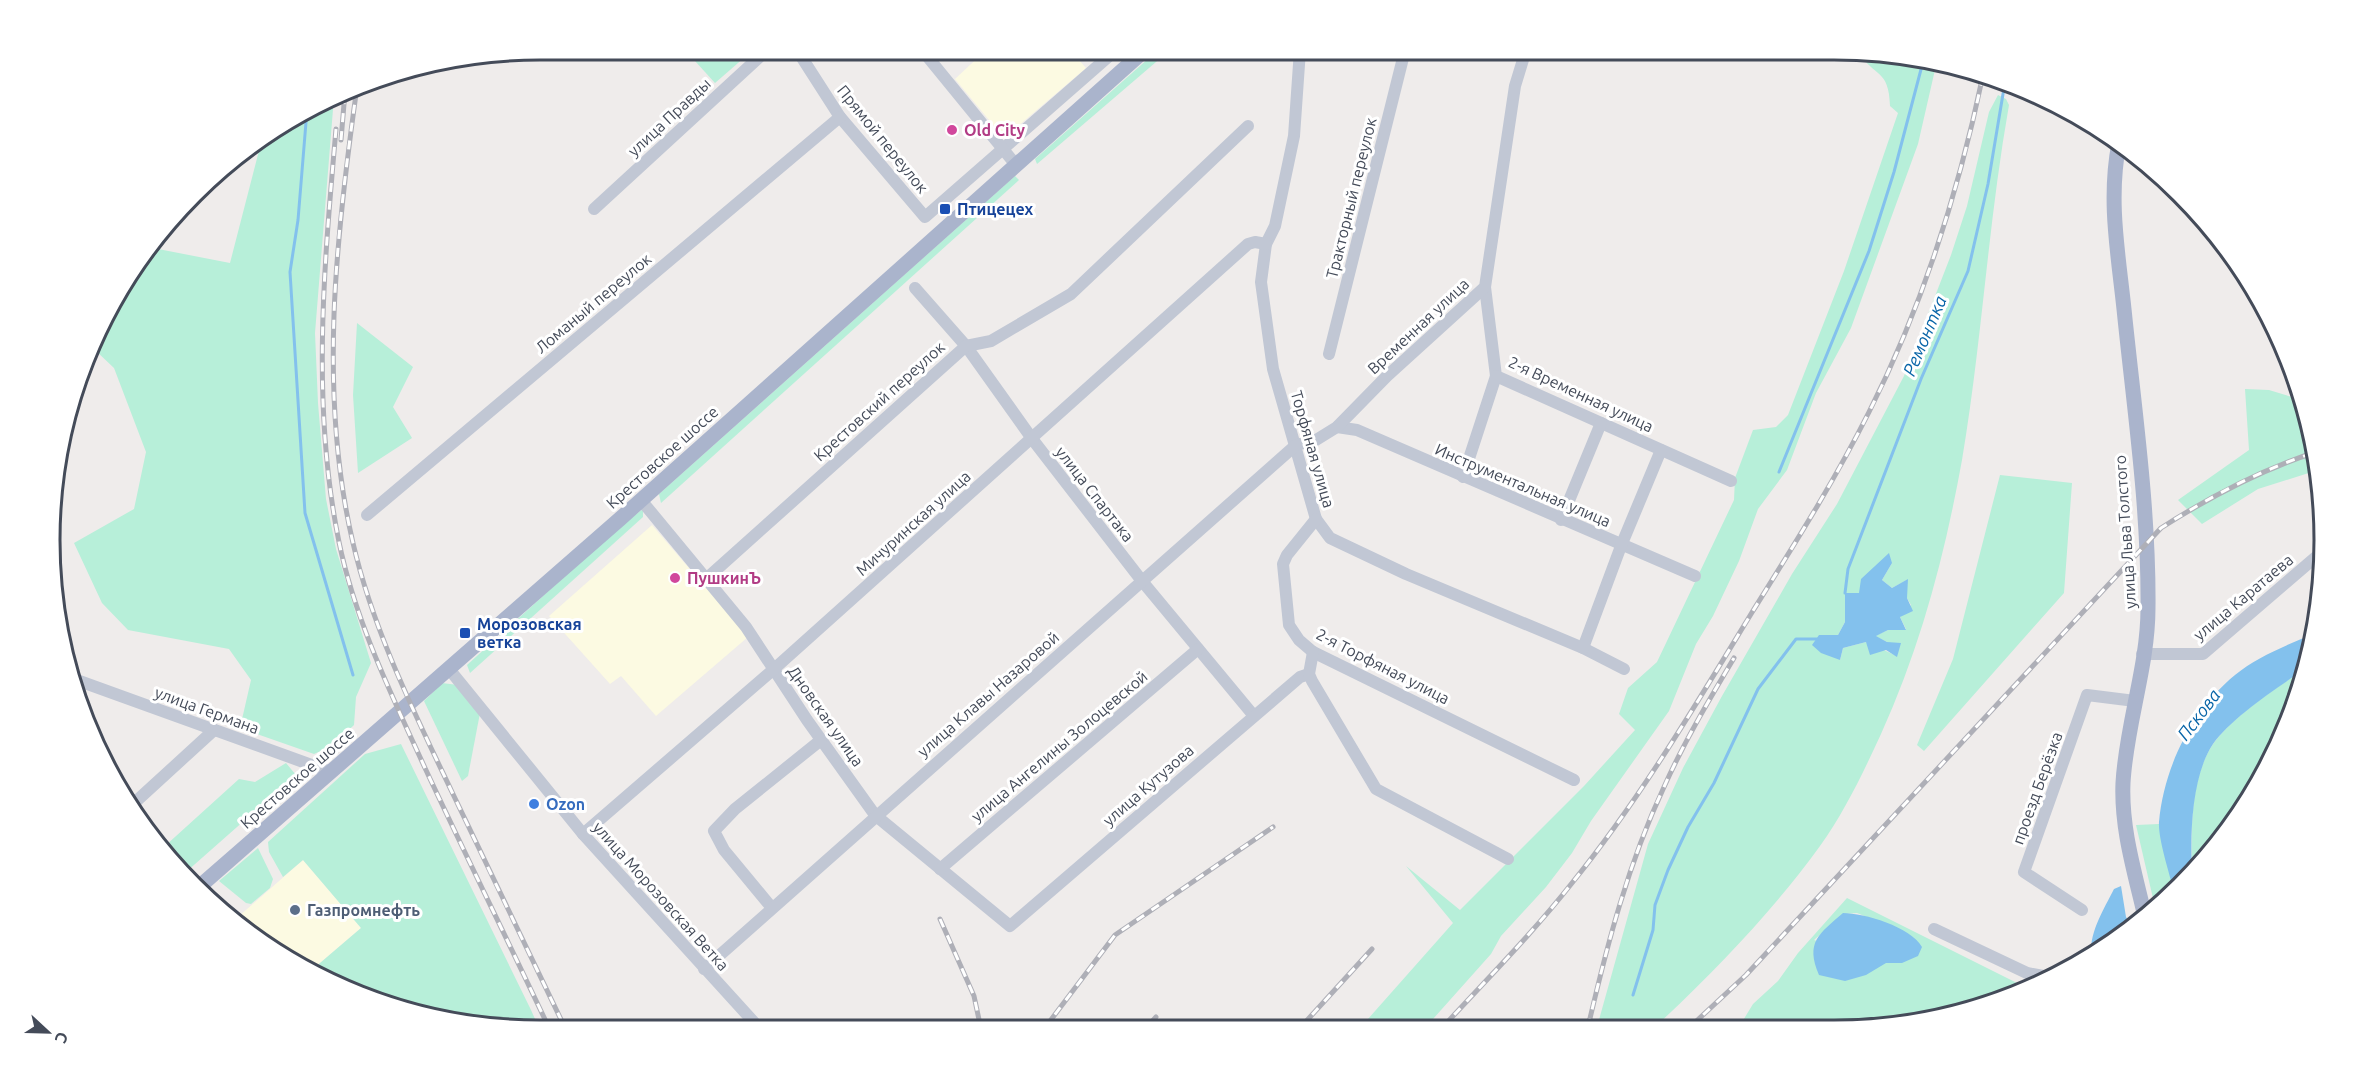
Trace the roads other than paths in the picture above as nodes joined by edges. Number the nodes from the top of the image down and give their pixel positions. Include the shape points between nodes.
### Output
1 (756, 60) edge
2 (803, 60) edge
3 (930, 60) edge
4 (1104, 60) edge
5 (1134, 60) edge
6 (1299, 60) edge
7 (1402, 60) edge
8 (1523, 60) edge
9 (840, 117) junction
10 (1248, 126) dead end
11 (1002, 149) junction
12 (2118, 153) edge
13 (1016, 165) junction
14 (594, 209) dead end
15 (1266, 244) junction
16 (1485, 287) junction
17 (915, 288) dead end
18 (966, 346) junction
19 (1329, 354) dead end
20 (1496, 376) junction
21 (1600, 423) junction
22 (1337, 427) junction
23 (1033, 440) junction
24 (1296, 445) junction
25 (1661, 450) junction
26 (1463, 477) junction
27 (1731, 481) dead end
28 (641, 500) junction
29 (367, 515) dead end
30 (1316, 519) junction
31 (1561, 520) junction
32 (1621, 546) junction
33 (2313, 559) edge
34 (1695, 576) dead end
35 (706, 579) junction
36 (1142, 581) junction
37 (1583, 648) junction
38 (1198, 649) junction
39 (1314, 652) junction
40 (2142, 654) junction
41 (449, 669) junction
42 (774, 669) junction
43 (1624, 669) dead end
44 (1309, 674) junction
45 (81, 682) edge
46 (2135, 701) junction
47 (1254, 716) junction
48 (213, 730) junction
49 (822, 740) junction
50 (331, 772) junction
51 (1574, 780) dead end
52 (137, 800) edge
53 (875, 815) junction
54 (582, 834) junction
55 (1508, 859) dead end
56 (940, 869) junction
57 (204, 882) edge
58 (2143, 907) edge
59 (771, 908) junction
60 (2082, 909) dead end
61 (1010, 926) joint
62 (1934, 929) dead end
63 (704, 969) junction
64 (2037, 974) edge
65 (752, 1020) edge

1 - 14 street, улица Правды
2 - 9 street, Прямой переулок
3 - 11 street
4 - 11 street
5 - 13 main road, Крестовское шоссе
6 - 15 street, Торфяная улица via 1294,136 1275,226
7 - 19 street, Тракторный переулок
8 - 16 street, Временная улица via 1515,86
9 - 11 street, Прямой переулок via 925,217
9 - 29 street, Ломаный переулок
10 - 18 street, Крестовский переулок via 1071,294 991,341
11 - 13 street
12 - 40 main road, улица Льва Толстого via 2114,235 2145,528 2149,610
13 - 28 main road, Крестовское шоссе
15 - 23 street, Мичуринская улица via 1248,244
15 - 24 street, Торфяная улица via 1262,282 1265,321 1273,369
16 - 20 street, 2-я Временная улица
16 - 22 street, Временная улица
17 - 18 street, улица Спартака
18 - 23 street, улица Спартака
18 - 35 street, Крестовский переулок
20 - 21 street, 2-я Временная улица
20 - 26 street
21 - 25 street, 2-я Временная улица
21 - 31 street
22 - 24 street, Временная улица via 1316,440
22 - 26 street, Инструментальная улица via 1357,430
23 - 36 street, улица Спартака
23 - 42 street, Мичуринская улица
24 - 30 street, Торфяная улица
24 - 36 street, улица Клавы Назаровой
25 - 27 street, 2-я Временная улица
25 - 32 street
26 - 31 street, Инструментальная улица
28 - 35 street, Дновская улица
28 - 41 main road, Крестовское шоссе
30 - 37 street, Торфяная улица via 1330,538
30 - 39 street, 2-я Торфяная улица via 1283,564 1289,625
31 - 32 street, Инструментальная улица
32 - 34 street, Инструментальная улица
32 - 37 street
33 - 40 street, улица Каратаева via 2203,654
35 - 42 street, Дновская улица
36 - 38 street, улица Спартака
36 - 53 street, улица Клавы Назаровой
37 - 43 street, Торфяная улица
38 - 47 street, улица Спартака
38 - 56 street, улица Ангелины Золоцевской
39 - 44 street
39 - 51 street, 2-я Торфяная улица
40 - 46 main road, улица Льва Толстого
41 - 50 main road, Крестовское шоссе
41 - 54 street, улица Морозовская Ветка
42 - 49 street, Дновская улица
42 - 54 street, Мичуринская улица
44 - 47 street, улица Кутузова via 1300,677
44 - 55 street via 1376,789
45 - 48 street, улица Германа
46 - 58 main road, улица Льва Толстого via 2123,782 2124,821
46 - 60 street, проезд Берёзка via 2087,695 2024,872
47 - 61 street, улица Кутузова
48 - 50 street, улица Германа
48 - 52 street
49 - 53 street, Дновская улица
49 - 59 street via 735,809 714,831 724,850
50 - 57 main road, Крестовское шоссе
53 - 56 street, Дновская улица
53 - 59 street, улица Клавы Назаровой
54 - 63 street, улица Морозовская Ветка
56 - 61 street, Дновская улица
59 - 63 street, улица Клавы Назаровой
62 - 64 street
63 - 65 street, улица Морозовская Ветка

